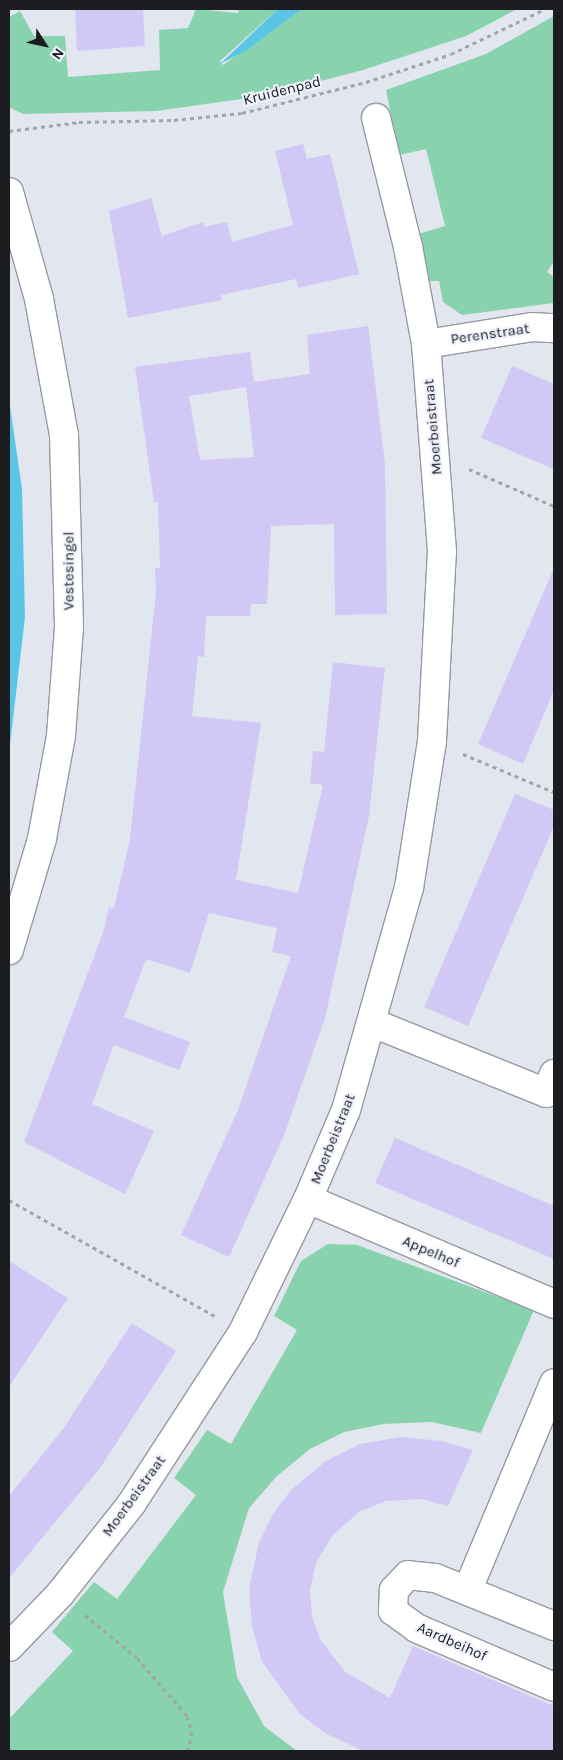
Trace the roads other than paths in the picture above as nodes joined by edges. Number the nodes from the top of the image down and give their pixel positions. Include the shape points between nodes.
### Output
1 (376, 118) dead end
2 (9, 192) edge
3 (554, 328) edge
4 (426, 344) junction
5 (9, 950) edge
6 (373, 1023) junction
7 (554, 1074) edge
8 (308, 1200) junction
9 (554, 1304) edge
10 (554, 1383) edge
11 (468, 1589) junction
12 (554, 1626) edge
13 (9, 1648) edge
14 (554, 1687) edge

1 - 4 street, Moerbeistraat via 408,247
2 - 5 street, Vestesingel via 39,299 64,435 69,627 61,736 42,839
3 - 4 street, Perenstraat via 532,327
4 - 6 street, Moerbeistraat via 442,551 432,740 409,888
6 - 7 street via 546,1093
6 - 8 street, Moerbeistraat via 346,1110
8 - 9 street, Appelhof
8 - 13 street, Moerbeistraat via 243,1332 132,1503 60,1594
10 - 11 street
11 - 12 street, Aardbeihof
11 - 14 street, Aardbeihof via 408,1575 394,1590 393,1611 416,1628

